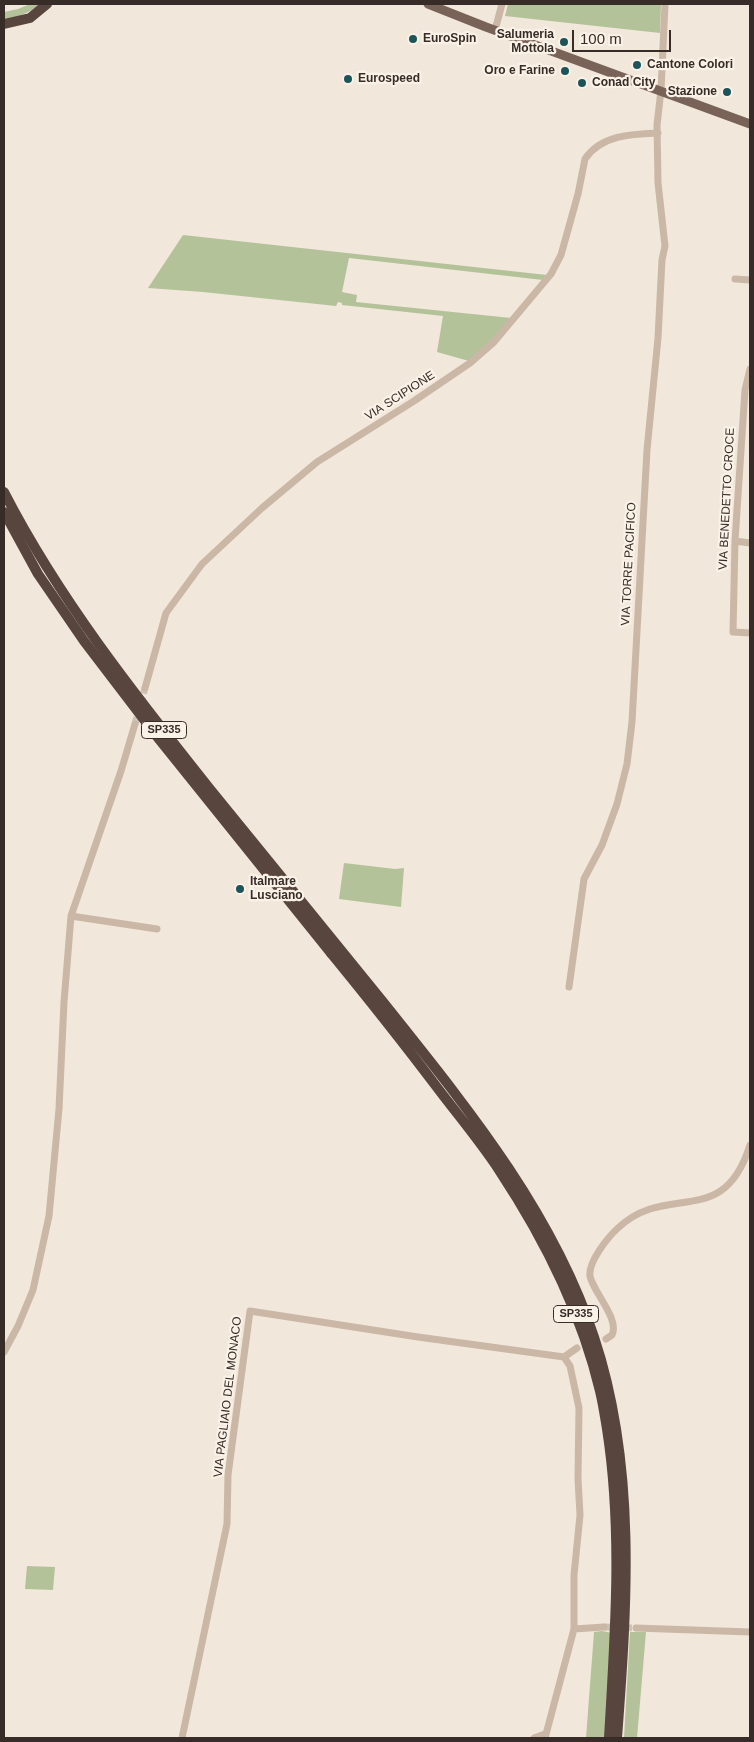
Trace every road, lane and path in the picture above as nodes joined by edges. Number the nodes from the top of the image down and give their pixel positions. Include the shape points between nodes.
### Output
1 (47, 4) edge
2 (428, 4) edge
3 (502, 4) edge
4 (665, 4) edge
5 (445, 7) edge
6 (4, 24) edge
7 (495, 30) junction
8 (661, 90) junction
9 (750, 124) edge
10 (658, 133) junction
11 (735, 279) dead end
12 (750, 280) edge
13 (750, 369) edge
14 (748, 390) edge
15 (4, 492) edge
16 (4, 512) edge
17 (735, 541) junction
18 (750, 542) edge
19 (750, 634) edge
20 (145, 688) tunnel mouth
21 (135, 724) tunnel mouth
22 (71, 916) junction
23 (157, 929) dead end
24 (343, 958) junction
25 (569, 987) dead end
26 (750, 1145) edge
27 (606, 1339) dead end
28 (577, 1348) dead end
29 (4, 1352) edge
30 (564, 1356) junction
31 (604, 1628) tunnel mouth
32 (636, 1628) tunnel mouth
33 (574, 1630) junction
34 (750, 1632) edge
35 (545, 1736) edge
36 (182, 1738) edge
37 (534, 1738) edge
38 (609, 1738) edge
39 (617, 1738) edge

1 - 6 highway via 30,18
2 - 5 main road
3 - 7 street
4 - 8 street
5 - 7 main road
7 - 8 main road
8 - 9 main road
8 - 10 street, VIA TORRE PACIFICO
10 - 20 street, VIA SCIPIONE via 625,135 604,143 588,155 561,255 551,274 494,342 470,363 414,401 317,462 202,564 166,613
10 - 25 street, VIA TORRE PACIFICO via 658,183 665,246 647,460 632,722 627,764 617,804 602,845 584,879
11 - 12 street
13 - 14 street, VIA BENEDETTO CROCE
14 - 17 street, VIA BENEDETTO CROCE
15 - 24 highway, SP335 via 87,629
16 - 24 highway, SP335, bridge via 38,574 84,641 172,756
17 - 18 street
17 - 19 street, VIA BENEDETTO CROCE via 732,632
21 - 22 street
22 - 23 street
22 - 29 street via 60,1109 49,1216 33,1290
24 - 38 highway, SP335 via 498,1168 546,1247 587,1342 601,1393 616,1521 617,1591
24 - 39 highway, SP335 via 458,1098 510,1169 569,1274 594,1337 612,1408 624,1511 626,1576
26 - 27 street via 745,1161 725,1189 702,1200 648,1208 618,1228 604,1245 592,1264 590,1276 614,1325 612,1335
28 - 30 street
30 - 33 street via 570,1366 579,1408 580,1515 574,1575
30 - 36 street, VIA PAGLIAIO DEL MONACO via 250,1311 228,1475 228,1524
31 - 33 street
32 - 34 street
33 - 35 street
35 - 37 street

